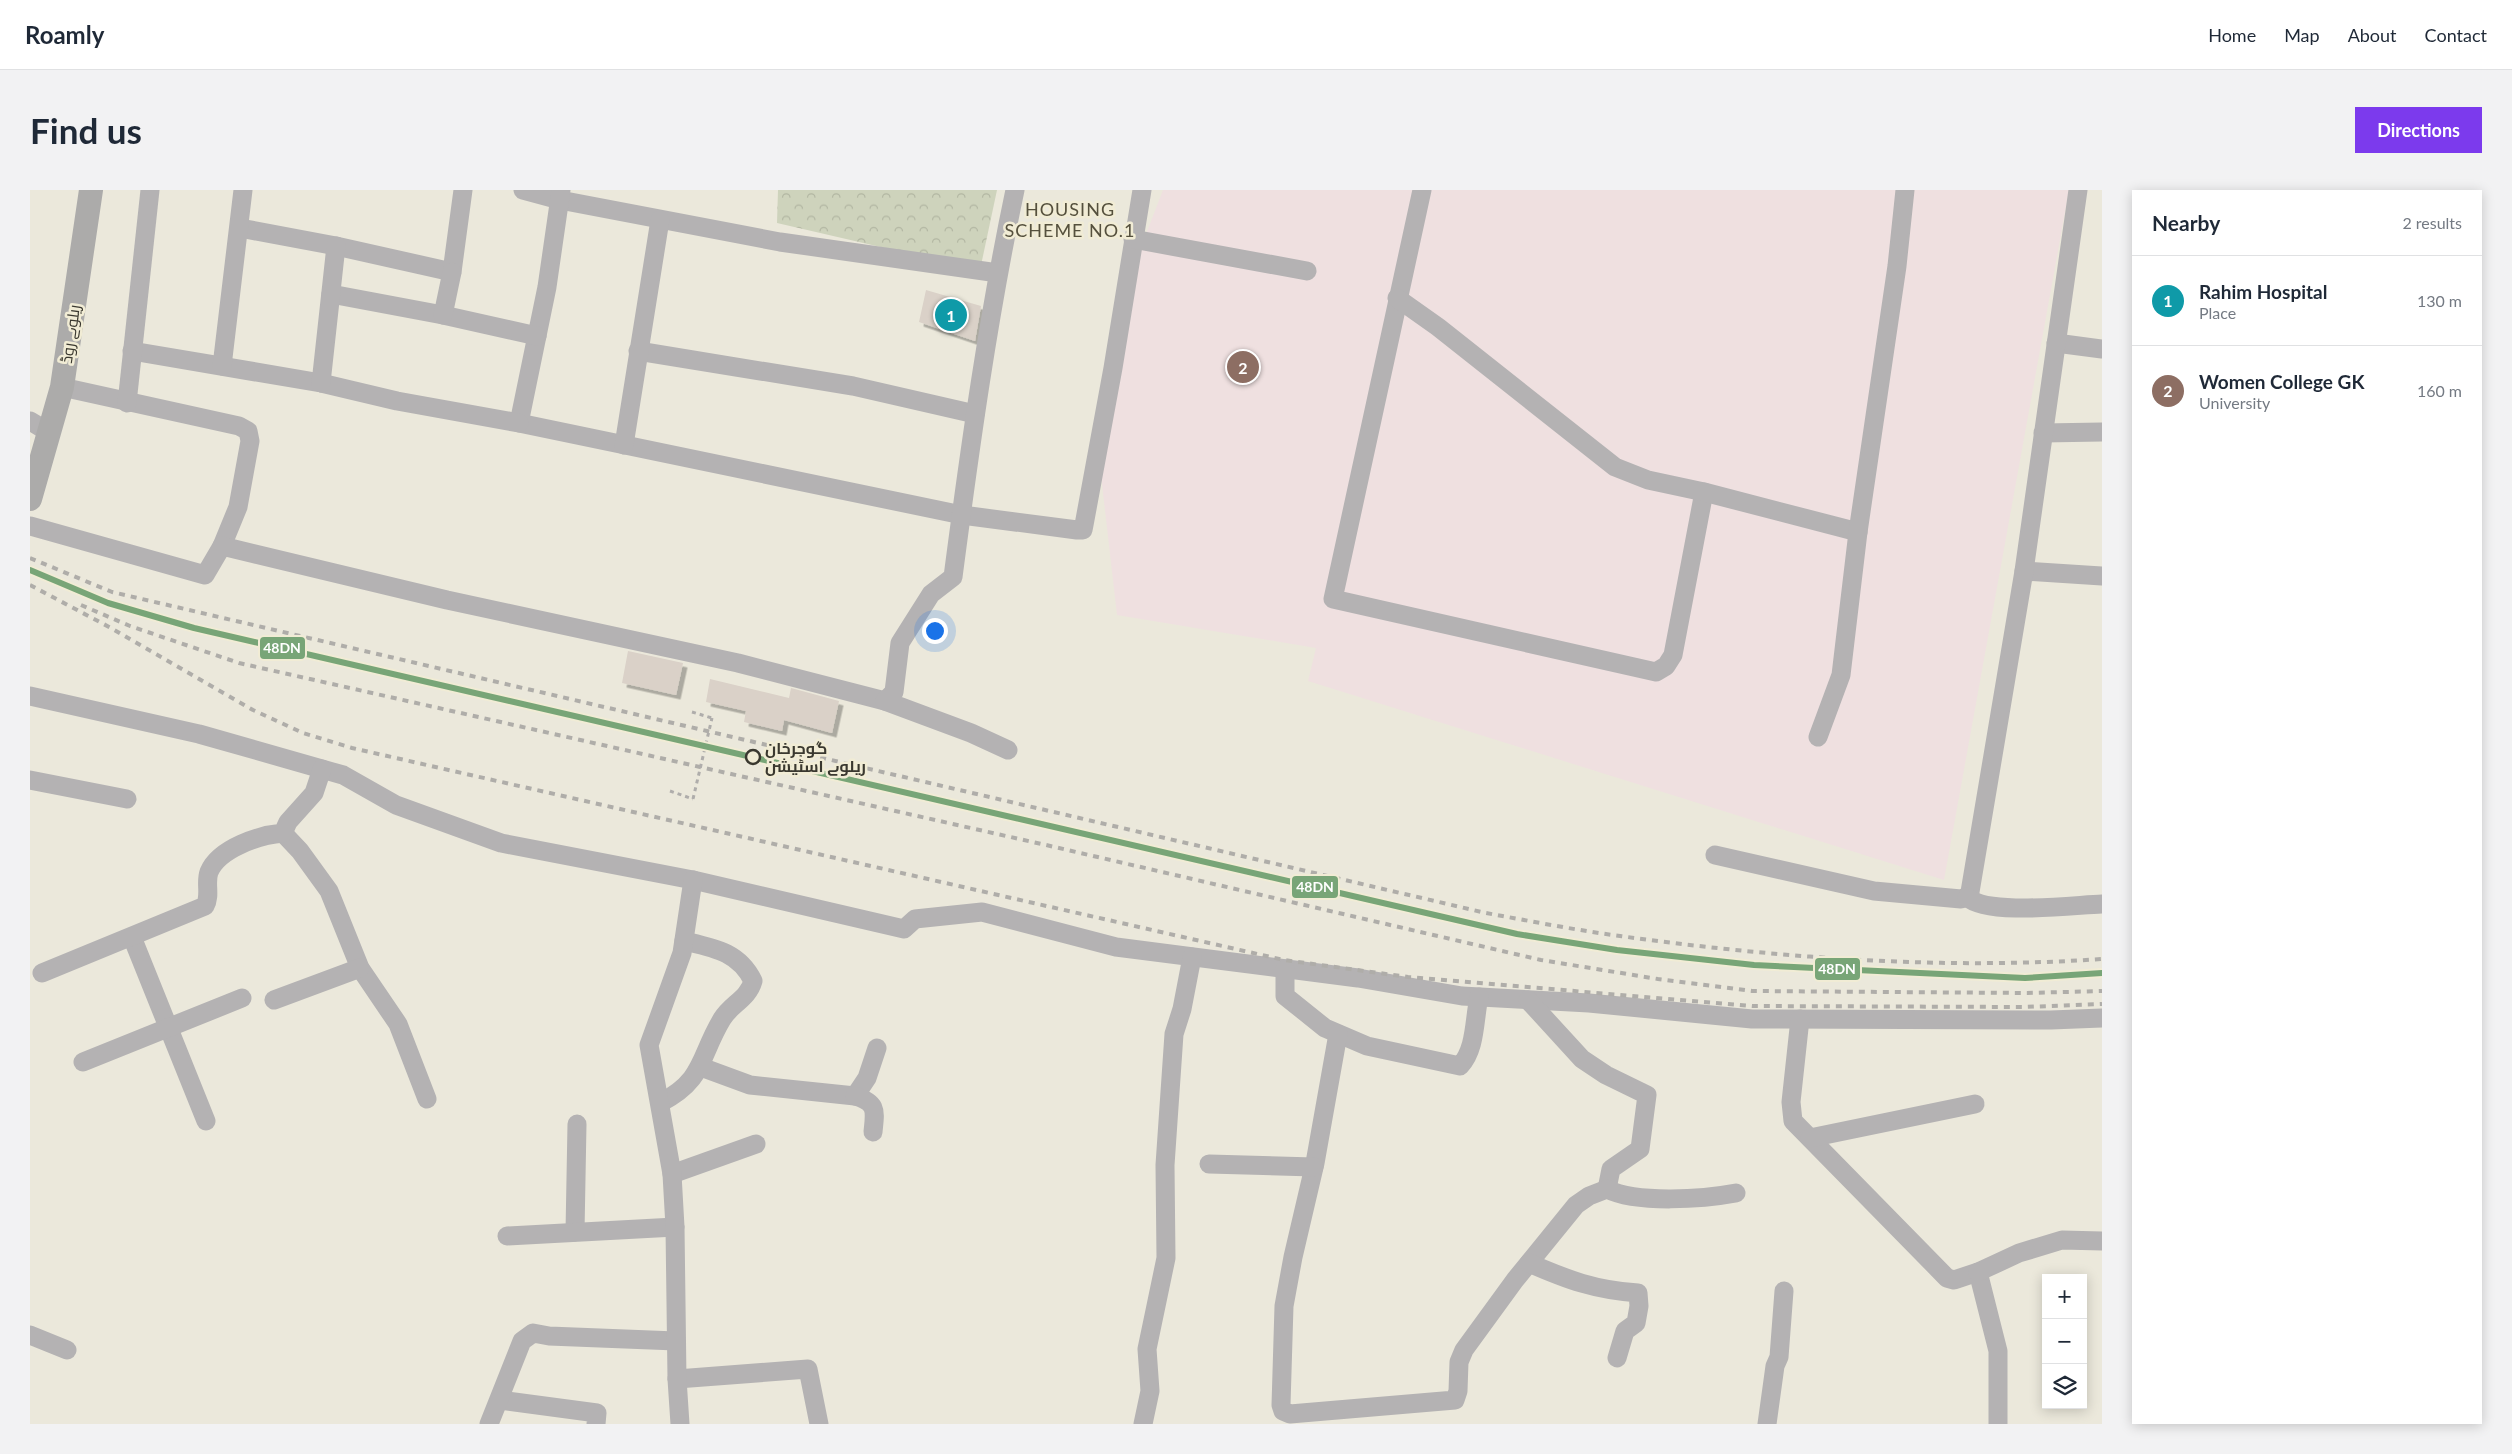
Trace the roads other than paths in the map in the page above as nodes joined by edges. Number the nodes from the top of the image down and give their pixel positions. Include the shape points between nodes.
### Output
1 (91, 190) edge
2 (150, 190) edge
3 (243, 190) edge
4 (463, 190) edge
5 (523, 190) edge
6 (1015, 190) edge
7 (1142, 190) edge
8 (1422, 190) edge
9 (1905, 190) edge
10 (2078, 190) edge
11 (561, 195) edge
12 (660, 220) junction
13 (240, 228) junction
14 (1133, 239) junction
15 (336, 246) junction
16 (1307, 270) dead end
17 (452, 272) junction
18 (998, 273) junction
19 (331, 294) junction
20 (1397, 298) junction
21 (444, 315) junction
22 (537, 336) junction
23 (2056, 344) junction
24 (2102, 349) edge
25 (132, 351) junction
26 (638, 351) junction
27 (222, 366) junction
28 (321, 383) junction
29 (62, 387) junction
30 (127, 403) junction
31 (975, 414) junction
32 (519, 423) junction
33 (40, 427) edge
34 (2102, 432) edge
35 (2043, 433) junction
36 (624, 445) junction
37 (33, 473) edge
38 (1704, 492) junction
39 (30, 500) edge
40 (962, 514) junction
41 (30, 526) edge
42 (1858, 532) junction
43 (222, 546) junction
44 (2024, 571) junction
45 (2102, 576) edge
46 (30, 696) edge
47 (885, 701) junction
48 (1818, 737) dead end
49 (1008, 750) dead end
50 (322, 769) junction
51 (30, 780) edge
52 (126, 799) dead end
53 (284, 833) junction
54 (1715, 855) dead end
55 (693, 880) junction
56 (1968, 897) junction
57 (2102, 904) edge
58 (132, 937) junction
59 (684, 941) junction
60 (1192, 957) junction
61 (360, 968) junction
62 (1285, 969) junction
63 (42, 973) dead end
64 (1479, 997) junction
65 (242, 998) dead end
66 (274, 1000) dead end
67 (1528, 1000) junction
68 (2102, 1018) edge
69 (1800, 1019) junction
70 (170, 1027) junction
71 (1338, 1034) junction
72 (877, 1048) dead end
73 (83, 1062) dead end
74 (701, 1067) junction
75 (855, 1096) junction
76 (427, 1098) dead end
77 (660, 1103) junction
78 (1975, 1104) dead end
79 (206, 1121) dead end
80 (577, 1124) dead end
81 (872, 1132) dead end
82 (1810, 1138) junction
83 (756, 1144) dead end
84 (1209, 1164) dead end
85 (1314, 1167) junction
86 (672, 1174) junction
87 (1607, 1190) junction
88 (1736, 1193) dead end
89 (675, 1227) junction
90 (575, 1232) junction
91 (507, 1236) dead end
92 (2102, 1241) edge
93 (1529, 1263) junction
94 (1978, 1272) junction
95 (1784, 1291) dead end
96 (30, 1335) edge
97 (676, 1341) junction
98 (67, 1350) dead end
99 (1617, 1358) dead end
100 (677, 1379) junction
101 (500, 1400) junction
102 (1312, 1419) edge
103 (489, 1424) edge
104 (596, 1424) edge
105 (680, 1424) edge
106 (819, 1424) edge
107 (1143, 1424) edge
108 (1767, 1424) edge
109 (1998, 1424) edge

1 - 29 main road, ریلوے روڈ
2 - 25 street
3 - 13 street
4 - 17 street
5 - 11 street
6 - 18 street
7 - 14 street
8 - 20 street
9 - 42 street
10 - 23 street
11 - 12 street
11 - 22 street
12 - 18 street via 780,242
12 - 26 street
13 - 15 street
13 - 27 street
14 - 16 street
14 - 40 street via 1083,530
15 - 17 street
15 - 19 street
17 - 21 street
18 - 31 street
19 - 21 street
19 - 28 street
20 - 38 street via 1615,467 1648,480
20 - 38 street via 1333,599 1656,672 1666,666 1673,655
21 - 22 street
22 - 32 street
23 - 24 street
23 - 35 street
25 - 27 street
25 - 30 street
26 - 31 street via 853,386
26 - 36 street
27 - 28 street
28 - 32 street
29 - 30 street
29 - 33 main road, ریلوے روڈ
30 - 43 street via 239,426 248,431 250,441 238,507
31 - 40 street
32 - 36 street
33 - 37 main road, ریلوے روڈ
34 - 35 street
35 - 44 street
36 - 40 street
37 - 39 main road, ریلوے روڈ
38 - 42 street
40 - 47 street via 954,577 931,594 900,642 894,692
41 - 43 street via 206,575
42 - 48 street via 1841,675
43 - 47 street via 447,600 738,663
44 - 45 street
44 - 56 street
46 - 50 street via 199,734
47 - 49 street
50 - 53 street via 314,794 288,822
50 - 55 street via 343,775 396,805 501,843
51 - 52 street
53 - 58 street via 256,840 223,856 208,874 208,900 204,906
53 - 61 street via 329,892
54 - 56 street via 1874,891 1954,899
55 - 59 street
55 - 60 street via 904,929 915,919 982,912 1116,947
56 - 57 street via 1974,904 1993,908
58 - 63 street
58 - 70 street
59 - 74 street via 729,953 742,963 753,982 750,992 722,1018
59 - 77 street via 649,1045
60 - 62 street
60 - 107 street via 1174,1034 1165,1165 1166,1258 1148,1349 1150,1391
61 - 66 street
61 - 76 street via 398,1024
62 - 64 street
62 - 71 street via 1285,996 1325,1028
64 - 67 street
64 - 71 street via 1472,1041 1467,1058 1460,1066 1367,1046
65 - 70 street
67 - 69 street via 1752,1019
67 - 87 street via 1582,1059 1647,1095 1640,1149 1611,1169
68 - 69 street
69 - 82 street via 1792,1110 1793,1121
70 - 73 street
70 - 79 street
71 - 85 street
72 - 75 street via 867,1078
74 - 75 street via 750,1085
74 - 77 street via 688,1085
75 - 81 street via 872,1104
77 - 86 street
78 - 82 street
80 - 90 street
82 - 94 street via 1947,1278 1954,1280
83 - 86 street
84 - 85 street
85 - 102 street via 1292,1257 1284,1306 1281,1363 1283,1411
86 - 89 street
87 - 88 street via 1639,1198 1717,1197
87 - 93 street via 1576,1205
89 - 90 street
89 - 97 street
90 - 91 street
92 - 94 street via 2062,1240 2019,1253
93 - 99 street via 1598,1289 1638,1293 1636,1323 1625,1331
93 - 102 street via 1464,1350 1459,1362 1455,1400
94 - 109 street via 1998,1351
95 - 108 street via 1779,1357
96 - 98 street
97 - 100 street
97 - 101 street via 533,1333 522,1341
100 - 105 street
100 - 106 street via 808,1369
101 - 103 street
101 - 104 street via 597,1413

